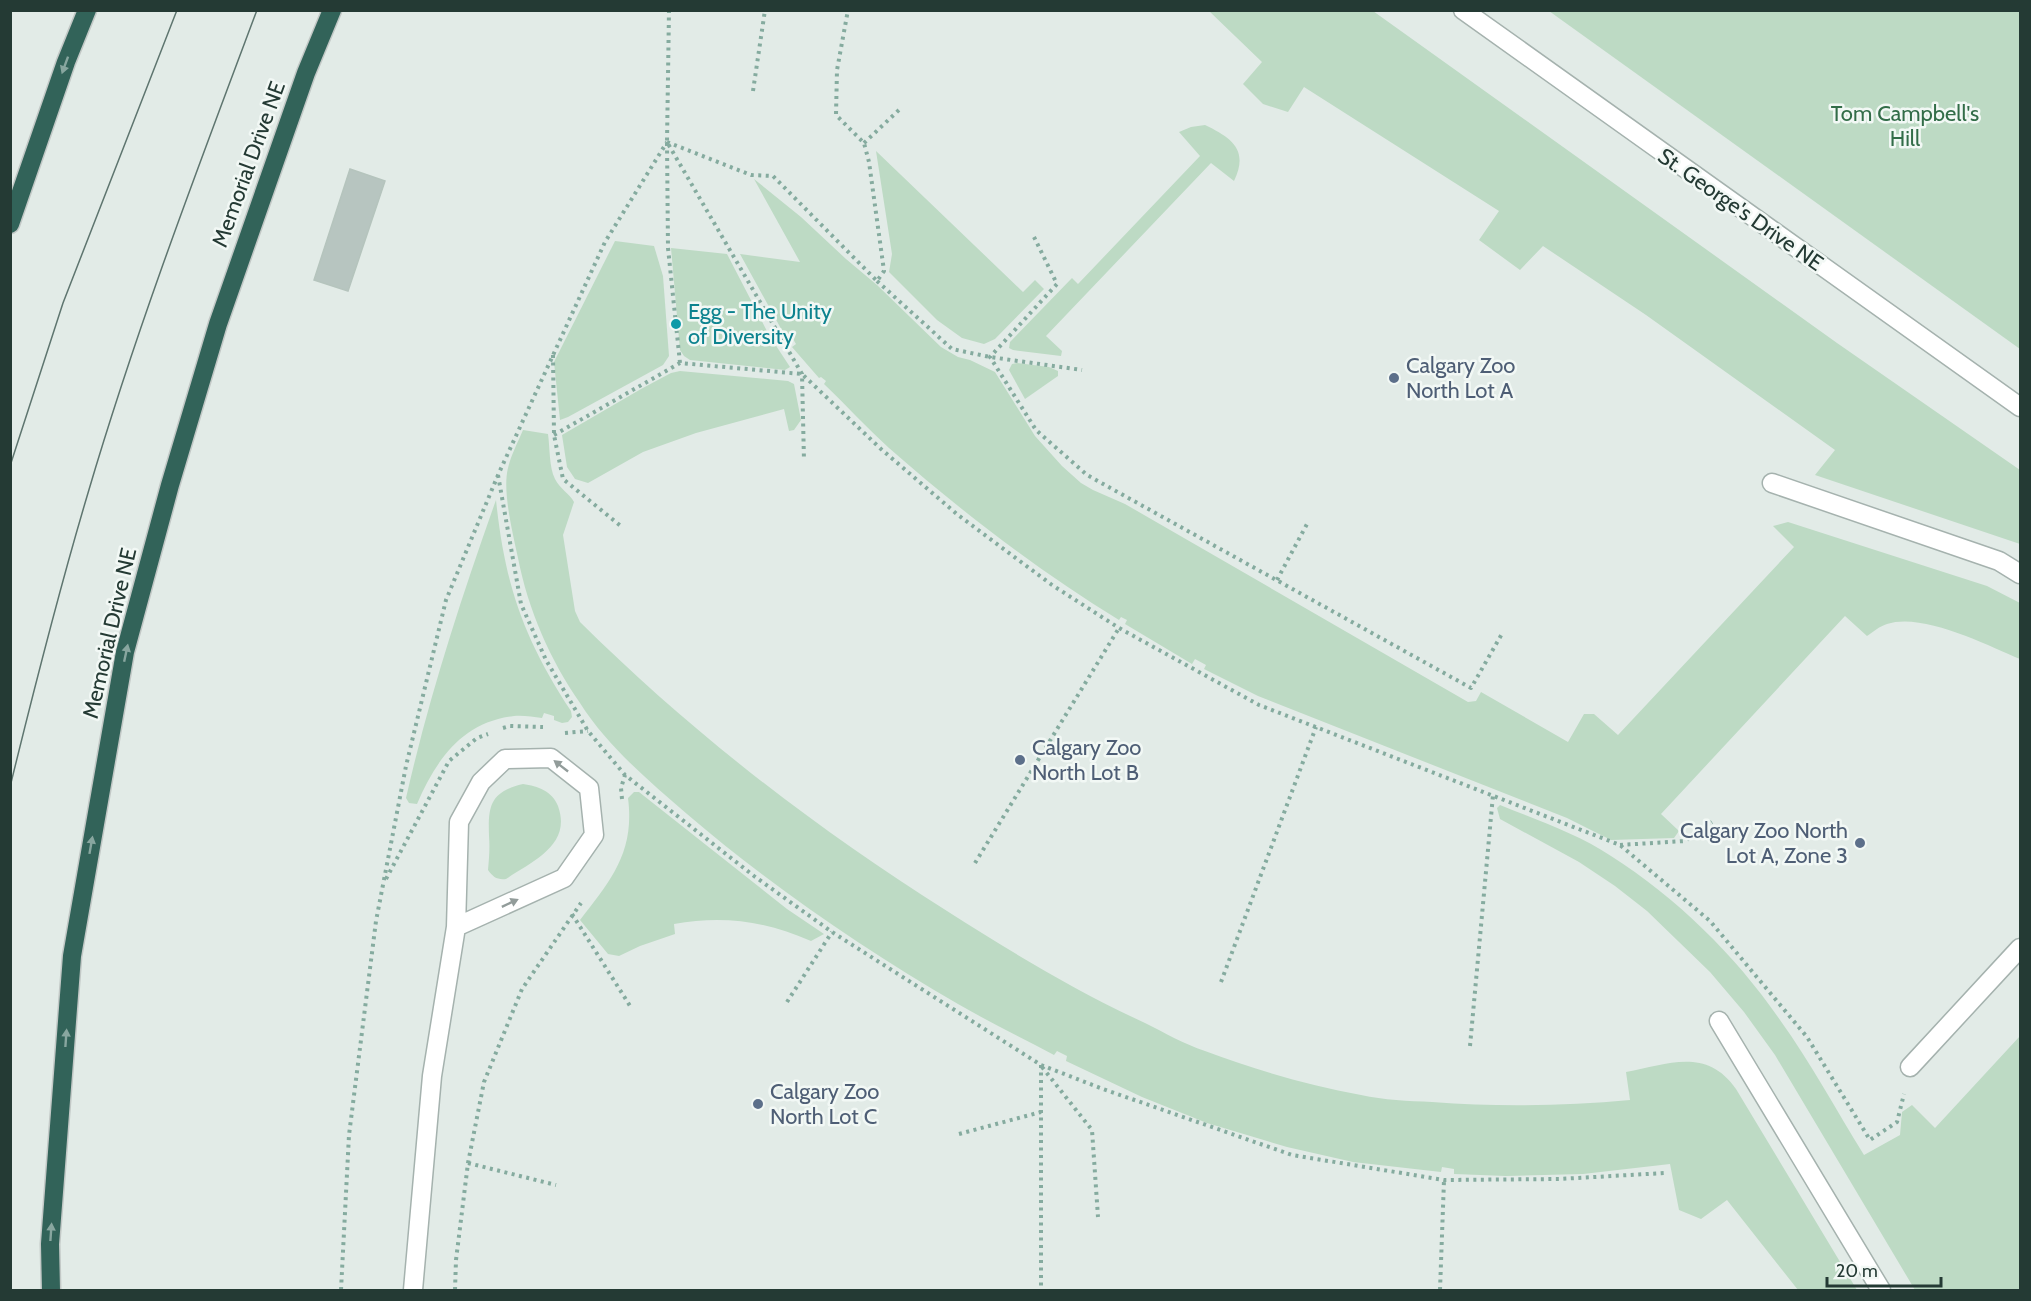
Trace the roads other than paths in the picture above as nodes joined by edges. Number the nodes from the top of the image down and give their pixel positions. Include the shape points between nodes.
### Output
1 (87, 10) edge
2 (332, 10) edge
3 (1463, 10) edge
4 (10, 224) edge
5 (2020, 407) edge
6 (1772, 483) dead end
7 (2020, 574) edge
8 (456, 927) junction
9 (2020, 948) edge
10 (1719, 1021) dead end
11 (1910, 1067) road end
12 (51, 1290) edge
13 (413, 1290) edge
14 (1881, 1290) edge

1 -> 4 highway
12 -> 2 highway, Memorial Drive NE via 50,1244 72,956 125,652 218,324
3 - 5 street, St. George's Drive NE
6 - 7 street via 1999,561
8 -> 8 street via 564,878 594,835 589,789 551,758 506,759 481,782 459,822
8 - 13 street via 432,1076
9 - 11 street
10 - 14 street

